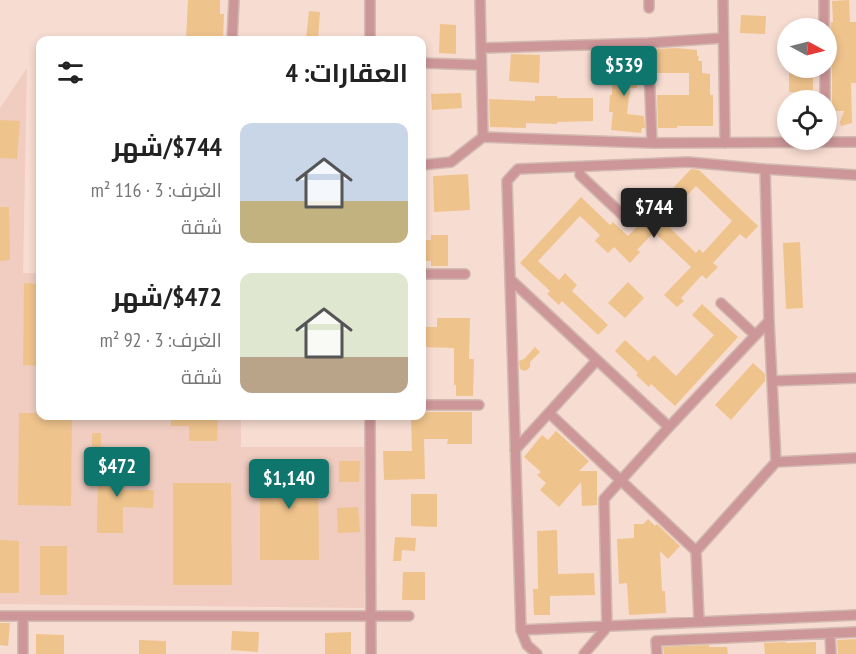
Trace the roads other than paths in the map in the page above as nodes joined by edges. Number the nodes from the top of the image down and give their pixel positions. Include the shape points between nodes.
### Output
1 (234, 0) edge
2 (370, 0) edge
3 (480, 0) edge
4 (723, 0) edge
5 (824, 0) edge
6 (824, 18) edge
7 (232, 36) edge
8 (370, 36) edge
9 (723, 38) junction
10 (648, 43) junction
11 (481, 48) junction
12 (426, 63) edge
13 (481, 64) junction
14 (483, 137) junction
15 (777, 141) edge
16 (837, 141) edge
17 (725, 142) junction
18 (856, 142) edge
19 (652, 143) junction
20 (426, 165) edge
21 (580, 166) junction
22 (765, 169) junction
23 (856, 175) edge
24 (628, 220) dead end
25 (426, 274) edge
26 (465, 274) dead end
27 (511, 280) junction
28 (721, 303) dead end
29 (769, 321) junction
30 (755, 335) junction
31 (597, 360) junction
32 (856, 378) edge
33 (772, 381) junction
34 (426, 405) edge
35 (479, 405) dead end
36 (549, 413) junction
37 (370, 420) edge
38 (669, 427) junction
39 (515, 450) junction
40 (856, 458) edge
41 (776, 462) junction
42 (621, 480) junction
43 (696, 551) junction
44 (370, 615) junction
45 (856, 615) edge
46 (0, 616) edge
47 (23, 616) junction
48 (409, 616) dead end
49 (699, 621) junction
50 (606, 627) junction
51 (521, 630) junction
52 (856, 632) edge
53 (830, 633) junction
54 (527, 650) edge
55 (23, 654) edge
56 (371, 654) edge
57 (537, 654) edge
58 (584, 654) edge
59 (657, 654) edge
60 (831, 654) edge

1 - 7 street
2 - 8 street
3 - 11 street
4 - 9 street
5 - 6 street
9 - 10 street
9 - 17 street
10 - 11 street
10 - 19 street
11 - 13 street
12 - 13 street
13 - 14 street
14 - 19 street
14 - 20 street via 451,162
15 - 17 street
16 - 18 street
17 - 19 street
21 - 22 street via 688,162
21 - 24 street via 580,175
21 - 27 street via 518,169 507,181
22 - 23 street
22 - 29 street
25 - 26 street
27 - 31 street
27 - 39 street
28 - 30 street
29 - 30 street
29 - 33 street
30 - 38 street
31 - 36 street
31 - 38 street
32 - 33 street
33 - 41 street
34 - 35 street
36 - 39 street
36 - 42 street
37 - 44 street
38 - 42 street
39 - 51 street
40 - 41 street
41 - 43 street
42 - 43 street
42 - 50 street via 604,499
43 - 49 street
44 - 47 street
44 - 48 street
44 - 56 street
45 - 49 street
46 - 47 street
47 - 55 street
49 - 50 street
50 - 51 street
50 - 58 street
51 - 54 street
52 - 53 street
53 - 59 street via 656,641
53 - 60 street
54 - 57 street

